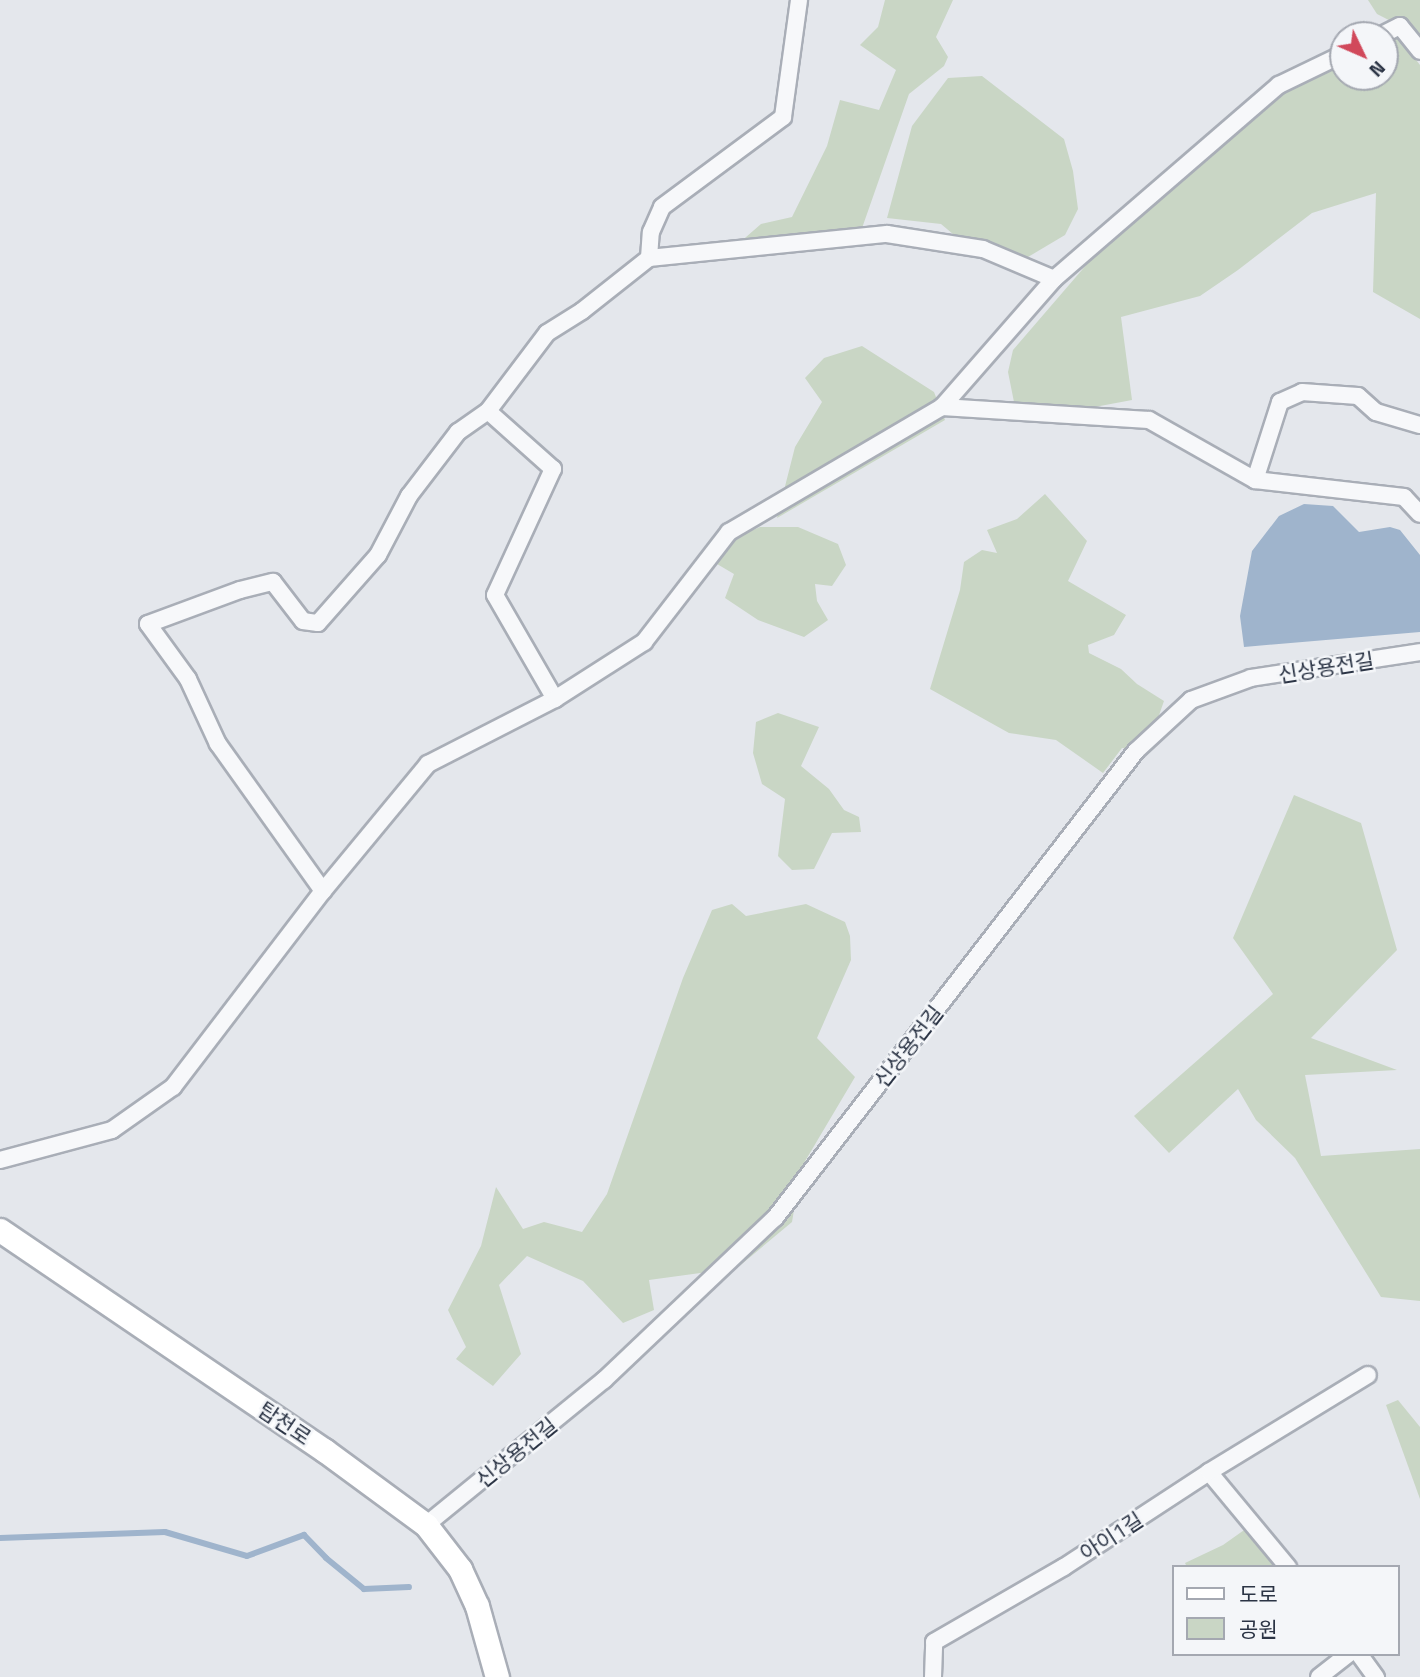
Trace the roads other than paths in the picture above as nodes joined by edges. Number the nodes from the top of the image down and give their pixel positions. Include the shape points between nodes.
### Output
1 (799, 0) edge
2 (1399, 26) edge
3 (1420, 51) edge
4 (1329, 61) edge
5 (649, 258) junction
6 (1054, 279) junction
7 (942, 407) junction
8 (488, 411) junction
9 (1420, 425) edge
10 (1255, 480) junction
11 (1420, 514) edge
12 (1420, 652) edge
13 (555, 699) junction
14 (323, 891) junction
15 (0, 1160) edge
16 (0, 1230) edge
17 (1368, 1375) dead end
18 (1209, 1472) junction
19 (426, 1525) junction
20 (1285, 1565) edge
21 (1345, 1656) edge
22 (1361, 1656) edge
23 (497, 1677) edge
24 (933, 1677) edge
25 (1319, 1677) edge
26 (1376, 1677) edge

1 - 5 street via 783,117 662,207 651,232
2 - 3 street
4 - 6 street via 1279,85
5 - 6 street via 887,234 983,249
5 - 8 street via 582,311 547,332
6 - 7 street
7 - 10 street via 1149,420
7 - 13 street via 729,532 644,642
8 - 13 street via 553,469 495,595
8 - 14 street via 458,432 409,496 378,555 318,623 303,621 273,582 148,624 188,679 218,744
9 - 10 street via 1376,412 1358,396 1302,392 1280,402
10 - 11 street via 1404,497
12 - 19 street, 신상용전길 via 1251,678 1191,700 1136,751 775,1218 604,1380
13 - 14 street via 428,764
14 - 15 street via 173,1087 112,1129
16 - 19 main road, 탑천로 via 314,1443
17 - 18 street
18 - 20 street
18 - 24 street, 아이1길 via 1064,1567 934,1642
19 - 23 main road, 탑천로 via 460,1569 477,1606
21 - 25 street
22 - 26 street

